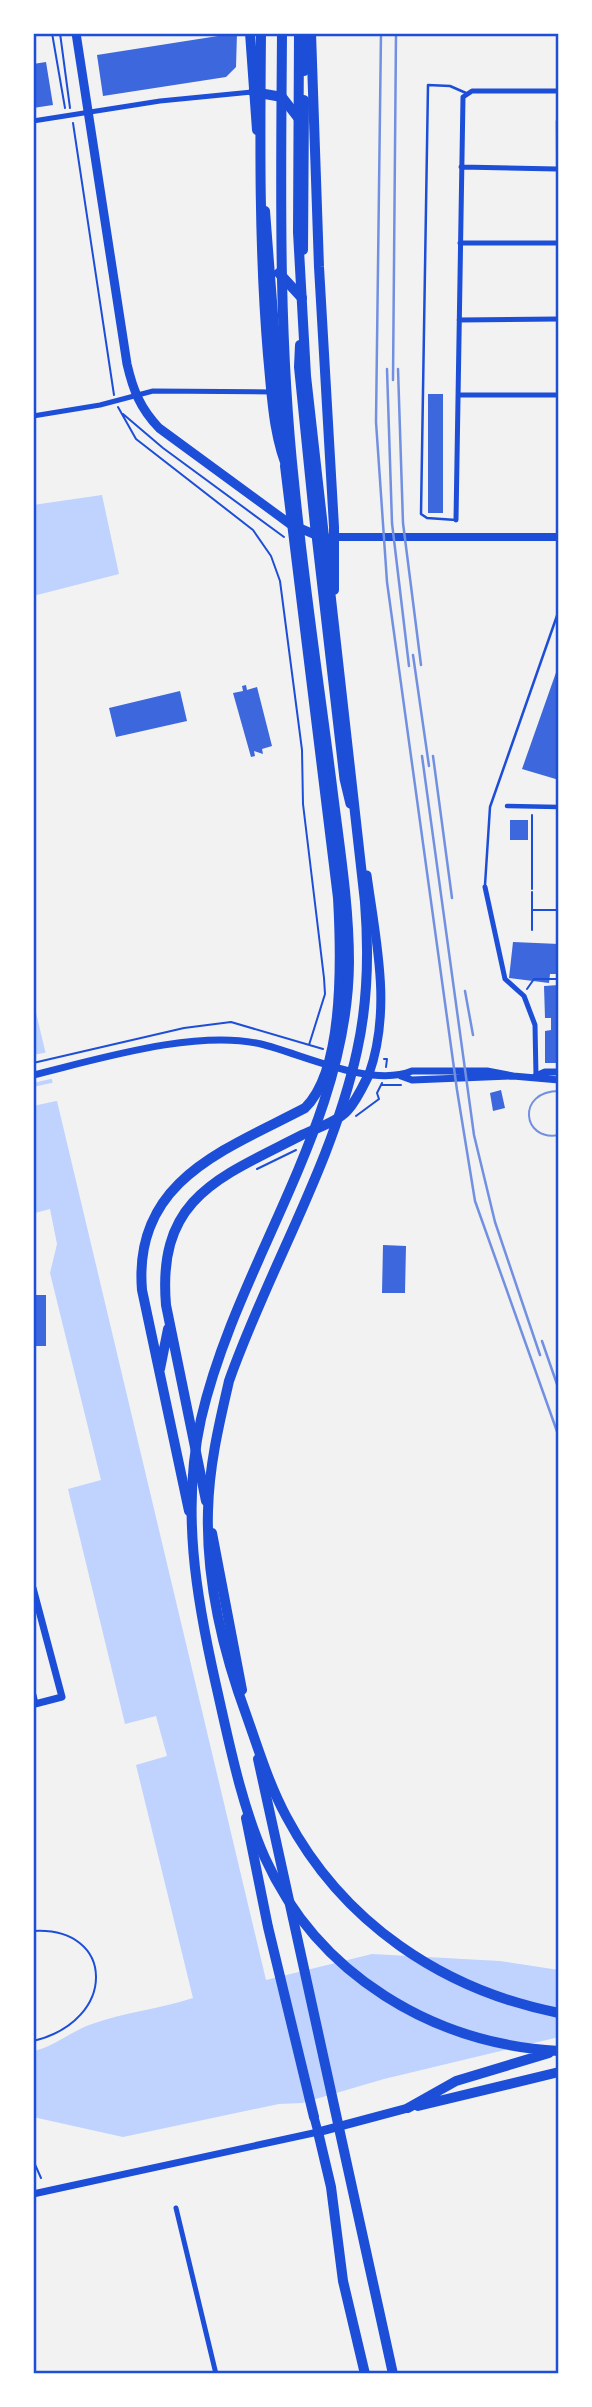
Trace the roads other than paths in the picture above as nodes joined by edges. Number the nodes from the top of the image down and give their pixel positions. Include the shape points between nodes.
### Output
1 (76, 33) edge
2 (250, 33) edge
3 (261, 33) edge
4 (282, 33) edge
5 (299, 33) edge
6 (305, 33) edge
7 (311, 33) edge
8 (559, 91) edge
9 (252, 92) junction
10 (466, 93) junction
11 (88, 112) junction
12 (33, 121) edge
13 (557, 121) dead end
14 (304, 131) junction
15 (461, 167) junction
16 (556, 169) junction
17 (460, 243) junction
18 (558, 243) edge
19 (271, 265) junction
20 (302, 298) junction
21 (558, 319) edge
22 (459, 320) junction
23 (279, 392) junction
24 (135, 395) junction
25 (559, 395) edge
26 (458, 396) junction
27 (33, 416) edge
28 (294, 485) junction
29 (456, 520) joint
30 (290, 524) junction
31 (316, 535) junction
32 (559, 537) edge
33 (559, 610) edge
34 (331, 614) junction
35 (558, 805) edge
36 (507, 806) dead end
37 (485, 887) joint
38 (327, 1064) junction
39 (559, 1072) edge
40 (369, 1074) junction
41 (33, 1075) edge
42 (401, 1076) junction
43 (513, 1076) junction
44 (536, 1076) junction
45 (559, 1080) edge
46 (170, 1322) junction
47 (159, 1373) junction
48 (33, 1588) edge
49 (33, 1695) edge
50 (559, 2012) edge
51 (559, 2051) edge
52 (559, 2072) edge
53 (408, 2108) junction
54 (314, 2117) joint
55 (341, 2127) junction
56 (318, 2132) junction
57 (33, 2194) edge
58 (176, 2208) dead end
59 (216, 2374) edge
60 (365, 2374) edge
61 (393, 2374) edge

1 - 11 main road
2 - 9 highway
3 - 28 highway via 264,307 274,419 280,453
4 - 28 highway via 281,289
5 - 34 highway via 300,294
6 - 14 highway
7 - 34 highway via 318,267 336,570
8 - 10 street
9 - 11 street
9 - 14 highway via 282,97
9 - 19 highway
10 - 15 street via 461,102
10 - 29 lane via 450,86 428,85 421,514
11 - 12 street
11 - 24 main road
13 - 16 lane
14 - 20 highway
15 - 16 street
15 - 17 street
16 - 18 lane
17 - 18 street
17 - 22 street
18 - 21 lane
19 - 20 highway
19 - 23 highway
20 - 31 highway via 299,367
21 - 22 street
22 - 26 street
23 - 24 street via 153,391
23 - 30 highway
24 - 27 street
24 - 30 main road via 159,428
25 - 26 street
26 - 29 street
28 - 51 highway via 345,886 348,990 316,1125 230,1330 206,1401 191,1503 197,1593 252,1826 276,1879 316,1937 380,1996 416,2016 496,2044
30 - 31 main road
30 - 38 highway via 338,898 341,963
31 - 32 main road
31 - 40 main road via 344,779 366,867 377,946 381,1025
33 - 37 lane via 490,807
34 - 50 highway via 365,902 367,988 344,1097 229,1381 209,1492 209,1544 218,1612 233,1682 286,1815 318,1866 351,1905 400,1947 455,1980 508,2001
35 - 36 street
37 - 44 street via 505,979 524,996 535,1025
38 - 40 street
38 - 41 street via 260,1044 214,1038
38 - 47 highway via 313,1100 305,1108 198,1164 160,1207 145,1244 141,1279
39 - 44 street
40 - 42 street
40 - 46 highway via 346,1113 194,1198 181,1215 166,1258
42 - 43 street via 412,1080
42 - 43 street via 487,1071
43 - 44 street
44 - 45 street
46 - 47 highway
46 - 55 highway via 229,1633
47 - 54 highway via 189,1513 192,1566 268,1927
48 - 49 street via 62,1698 35,1704
51 - 53 highway via 456,2081
52 - 53 highway
53 - 55 main road
54 - 56 main road
55 - 56 main road
55 - 61 highway
56 - 57 street
56 - 60 highway via 331,2187 343,2281
58 - 59 street

